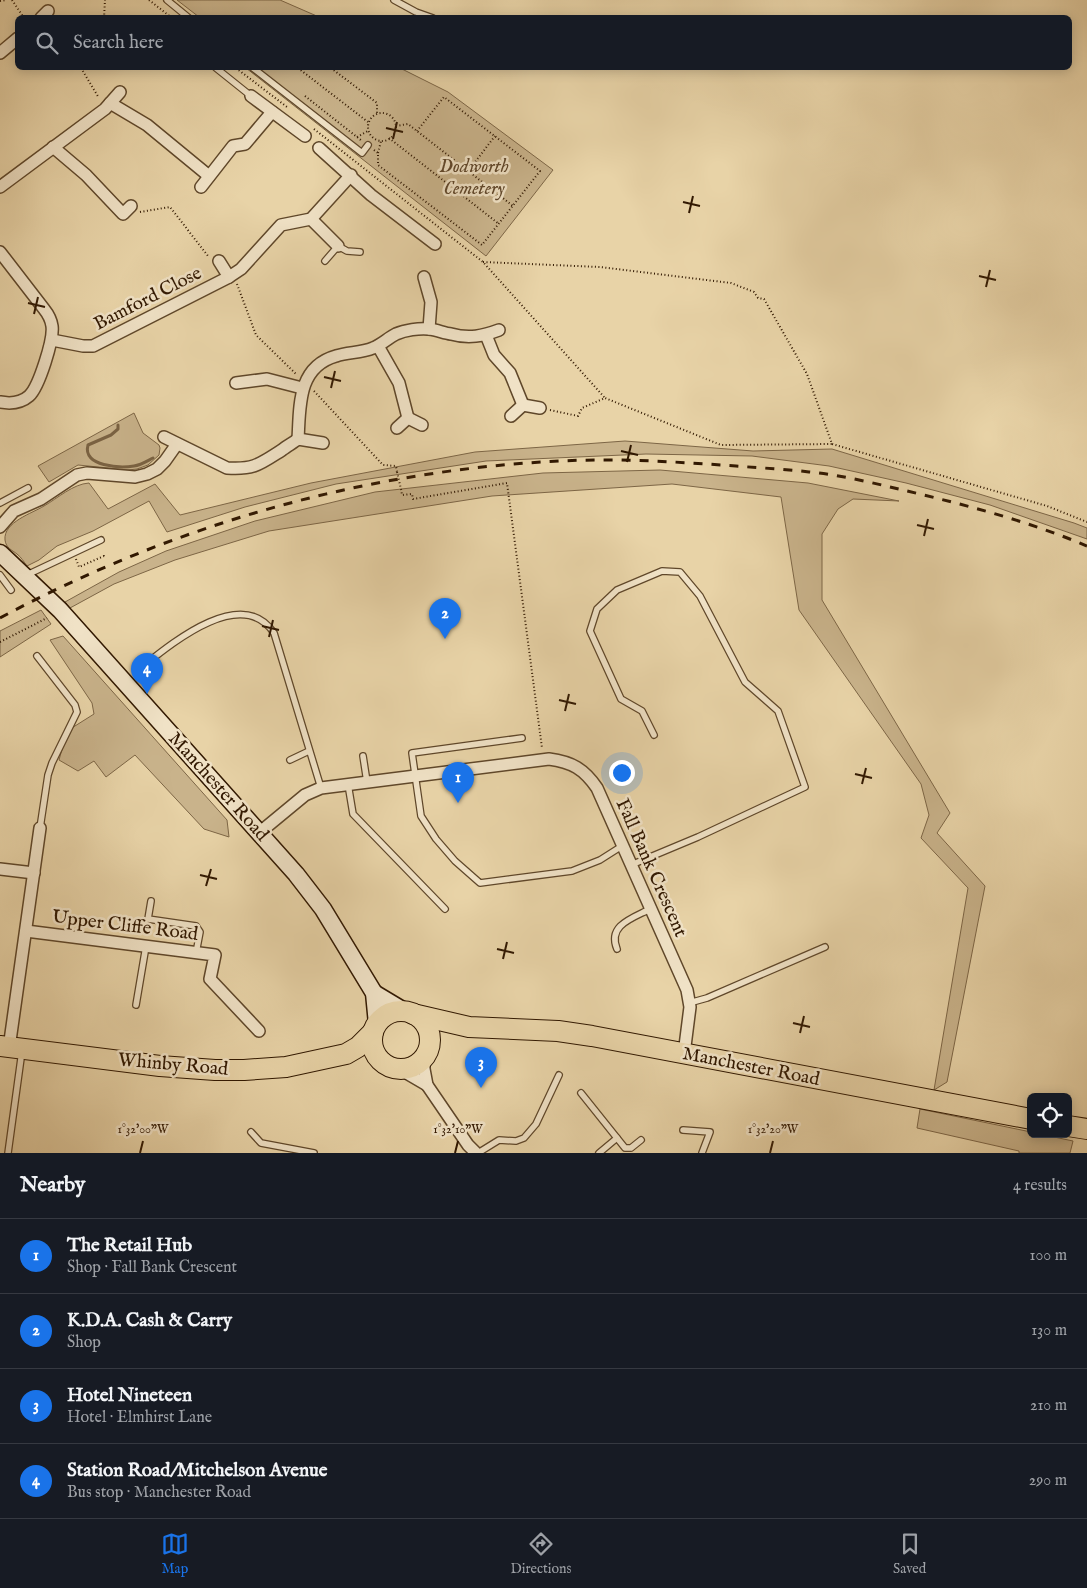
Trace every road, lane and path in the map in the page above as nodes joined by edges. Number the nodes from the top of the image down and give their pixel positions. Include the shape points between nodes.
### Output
1 (6, 0) edge
2 (12, 0) edge
3 (106, 0) edge
4 (149, 0) edge
5 (167, 0) edge
6 (394, 0) edge
7 (0, 1) edge
8 (22, 15) edge
9 (104, 15) edge
10 (168, 15) edge
11 (185, 15) edge
12 (424, 15) edge
13 (15, 40) edge
14 (0, 53) edge
15 (82, 70) edge
16 (218, 70) edge
17 (256, 70) edge
18 (301, 70) edge
19 (334, 70) edge
20 (120, 92) dead end
21 (251, 96) joint
22 (305, 96) dead end
23 (108, 106) junction
24 (272, 112) junction
25 (377, 113) junction
26 (368, 122) junction
27 (396, 126) junction
28 (368, 130) junction
29 (417, 131) junction
30 (305, 136) dead end
31 (495, 136) junction
32 (357, 137) junction
33 (389, 138) junction
34 (381, 141) junction
35 (368, 145) junction
36 (53, 147) junction
37 (319, 148) dead end
38 (378, 153) junction
39 (468, 170) junction
40 (209, 176) junction
41 (351, 176) junction
42 (0, 187) edge
43 (201, 187) dead end
44 (131, 206) joint
45 (513, 206) junction
46 (311, 219) junction
47 (499, 224) junction
48 (435, 244) dead end
49 (338, 246) junction
50 (0, 252) edge
51 (360, 252) dead end
52 (220, 261) joint
53 (325, 261) dead end
54 (483, 262) dead end
55 (424, 277) dead end
56 (229, 278) junction
57 (429, 329) junction
58 (499, 330) dead end
59 (486, 335) junction
60 (52, 340) junction
61 (378, 346) junction
62 (236, 383) dead end
63 (302, 388) junction
64 (0, 402) edge
65 (523, 405) junction
66 (540, 408) joint
67 (511, 416) dead end
68 (408, 418) junction
69 (422, 425) dead end
70 (397, 428) dead end
71 (164, 437) dead end
72 (298, 439) junction
73 (323, 443) dead end
74 (177, 444) junction
75 (832, 444) junction
76 (397, 472) dead end
77 (28, 488) dead end
78 (8, 499) junction
79 (0, 503) edge
80 (14, 512) junction
81 (1087, 522) edge
82 (0, 526) edge
83 (101, 540) dead end
84 (0, 554) edge
85 (105, 558) dead end
86 (80, 567) dead end
87 (0, 575) edge
88 (26, 577) junction
89 (11, 590) dead end
90 (60, 610) junction
91 (0, 642) edge
92 (37, 656) dead end
93 (142, 667) dead end
94 (654, 735) dead end
95 (522, 738) dead end
96 (309, 751) junction
97 (363, 756) dead end
98 (290, 760) dead end
99 (544, 760) junction
100 (415, 775) junction
101 (367, 782) junction
102 (348, 784) junction
103 (321, 788) junction
104 (40, 828) joint
105 (259, 833) junction
106 (622, 846) junction
107 (630, 865) junction
108 (0, 869) edge
109 (34, 873) junction
110 (151, 901) dead end
111 (445, 909) dead end
112 (650, 909) junction
113 (26, 930) junction
114 (146, 946) junction
115 (825, 947) dead end
116 (617, 949) dead end
117 (196, 953) junction
118 (374, 993) junction
119 (689, 1003) junction
120 (136, 1005) dead end
121 (409, 1013) junction
122 (375, 1028) junction
123 (469, 1028) junction
124 (259, 1031) dead end
125 (10, 1048) edge
126 (346, 1054) junction
127 (684, 1054) junction
128 (426, 1055) junction
129 (387, 1065) junction
130 (559, 1075) dead end
131 (427, 1085) junction
132 (581, 1093) dead end
133 (1027, 1118) edge
134 (1072, 1127) edge
135 (1087, 1129) edge
136 (683, 1130) dead end
137 (251, 1132) dead end
138 (617, 1138) junction
139 (641, 1140) dead end
140 (8, 1153) edge
141 (314, 1153) edge
142 (477, 1153) edge
143 (599, 1153) edge
144 (702, 1153) edge

1 - 7 path
2 - 8 path
3 - 9 path
4 - 10 path
5 - 11 lane
6 - 12 lane
13 - 14 street
15 - 23 path
16 - 21 lane
17 - 35 lane via 362,153
18 - 26 path
19 - 25 path via 377,103
20 - 23 street
21 - 24 street
22 - 32 path
23 - 36 street
23 - 40 street via 146,125
24 - 30 street
24 - 40 street via 245,144 233,146
25 - 26 path
25 - 27 path via 390,115
26 - 28 path
27 - 29 path via 408,124
27 - 33 path
28 - 32 path
28 - 34 path via 373,138
29 - 31 path via 444,96
29 - 39 path
31 - 39 path
31 - 45 path via 540,171
32 - 35 path
33 - 34 path
33 - 47 path
34 - 38 path
35 - 38 path
36 - 42 street
36 - 44 street via 86,175 122,214
37 - 41 street
38 - 47 path via 378,165 482,245
39 - 45 path
40 - 43 street
41 - 46 street
41 - 48 street
44 - 52 path via 136,212 170,206 213,262
45 - 47 path
46 - 49 street
46 - 56 street, Bamford Close via 281,225
49 - 51 lane
49 - 53 lane
50 - 60 street via 50,318
52 - 56 street, Bamford Close
54 - 75 path via 600,266 731,283 754,292 764,300 807,374
55 - 57 street via 431,302
56 - 60 street, Bamford Close via 93,346
57 - 59 street via 466,337
57 - 61 street via 407,330
58 - 59 street
59 - 65 street via 494,356 510,373
60 - 64 street via 36,388 30,396 21,402
61 - 63 street via 324,361
61 - 68 street via 399,383
62 - 63 street via 267,379
63 - 72 street
65 - 66 street
65 - 67 street
66 - 75 path via 578,416 582,408 605,398 721,445
68 - 69 street
68 - 70 street
71 - 74 street
72 - 73 street
72 - 74 street via 262,464 237,469 226,468
74 - 80 street via 166,460 147,474 135,477 77,475 41,500
75 - 81 path via 1047,506
76 - 99 path, bridge via 402,495 412,494 412,499 507,483
77 - 78 lane
78 - 79 lane
78 - 80 lane
80 - 82 street
83 - 88 lane
84 - 88 main road, Manchester Road
85 - 86 path
87 - 89 lane
88 - 90 main road, Manchester Road
90 - 91 path
90 - 105 main road, Manchester Road
92 - 104 lane via 77,712 48,775
93 - 96 lane via 198,628 238,614 254,616 274,633
94 - 107 lane via 642,711 621,699 590,631 598,609 617,590 662,571 680,572 700,596 745,682 778,710 805,787
95 - 100 lane via 412,753
96 - 98 lane
96 - 103 lane
97 - 101 lane
99 - 100 street, Fall Bank Crescent
99 - 106 street, Fall Bank Crescent via 562,761 588,775 597,788
100 - 101 street, Fall Bank Crescent
100 - 106 lane via 421,816 455,861 480,883 572,871 600,860
101 - 102 street, Fall Bank Crescent
102 - 103 street, Fall Bank Crescent
102 - 111 lane via 353,814
103 - 105 street, Fall Bank Crescent via 305,795
104 - 109 street, Upper Cliffe Road
105 - 118 main road, Manchester Road via 323,909
106 - 107 street, Fall Bank Crescent
107 - 112 street, Fall Bank Crescent
108 - 109 street
109 - 113 street, Upper Cliffe Road
110 - 117 lane via 148,919 196,926 200,932
112 - 116 lane via 623,923 614,940
112 - 119 street, Fall Bank Crescent via 687,990
113 - 114 street, Upper Cliffe Road
113 - 125 street, Upper Cliffe Road
114 - 117 street, Upper Cliffe Road
114 - 120 lane
115 - 119 lane
117 - 124 street, Upper Cliffe Road via 215,955 210,979
118 - 121 main road, Manchester Road
118 - 122 main road, Manchester Road
119 - 127 street, Fall Bank Crescent
121 - 122 highway via 390,1013
121 - 123 highway, Manchester Road
121 - 128 highway, Manchester Road via 422,1020 429,1031
122 - 126 highway, Whinby Road via 358,1047
122 - 129 highway, Manchester Road via 374,1050
123 - 127 highway, Manchester Road via 558,1031
123 - 128 highway, Manchester Road via 439,1041
125 - 126 highway, Whinby Road via 215,1070 286,1066
125 - 140 lane
126 - 129 highway, Whinby Road
127 - 133 highway, Manchester Road
128 - 129 highway, Manchester Road via 412,1067 403,1069
128 - 131 street
129 - 131 street via 403,1070
130 - 142 lane via 536,1124 524,1138 499,1140
131 - 142 street via 468,1145
132 - 138 lane
134 - 135 highway
136 - 144 lane via 710,1132
137 - 141 lane via 261,1143
138 - 139 lane via 628,1149
138 - 143 lane

